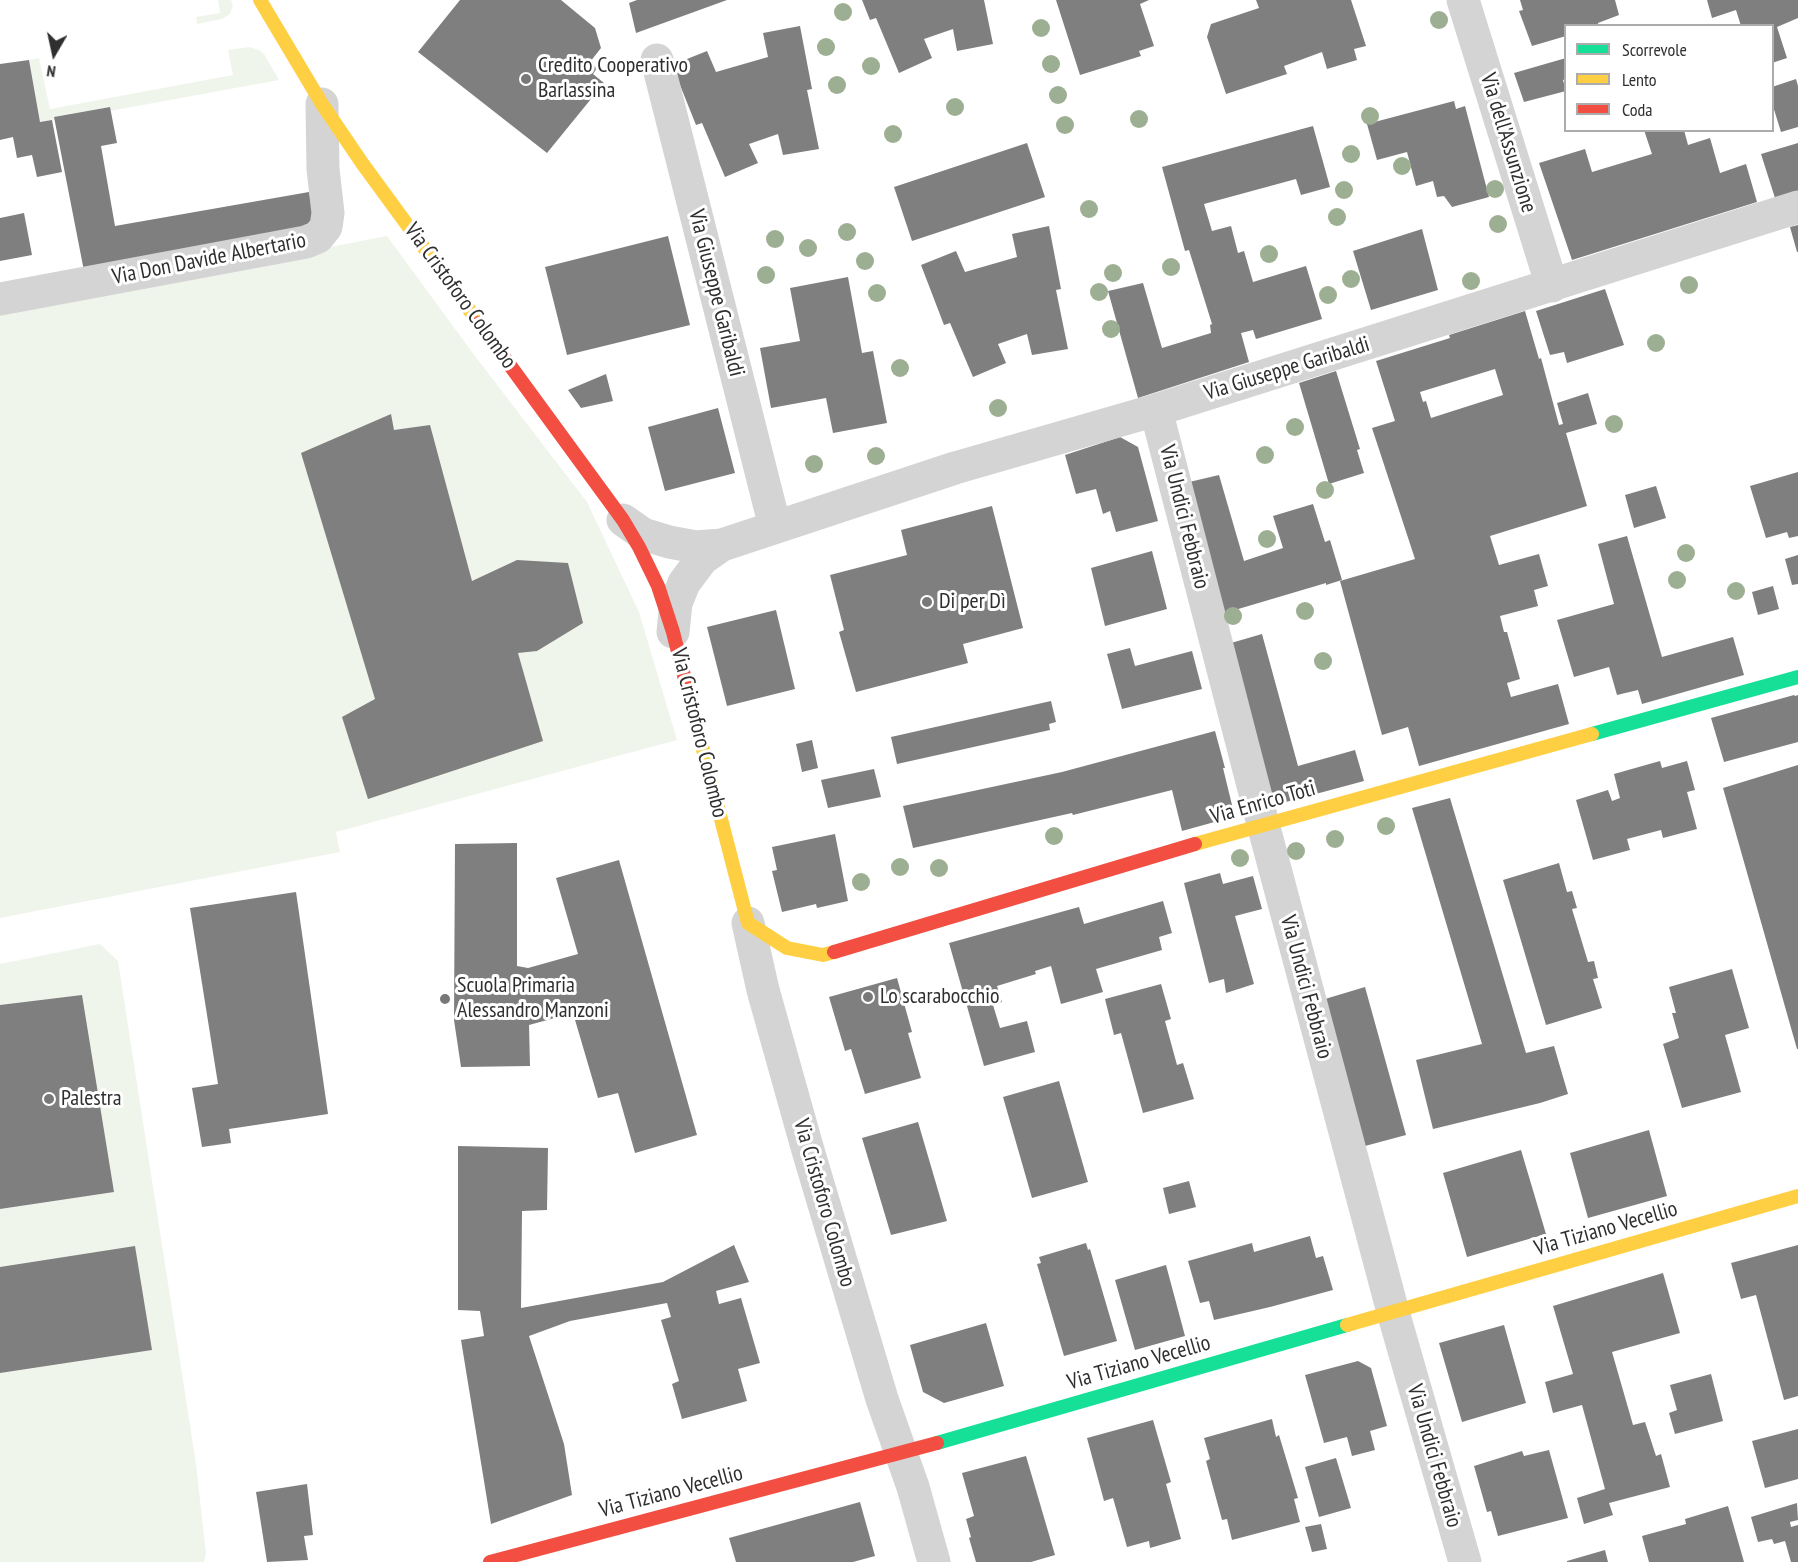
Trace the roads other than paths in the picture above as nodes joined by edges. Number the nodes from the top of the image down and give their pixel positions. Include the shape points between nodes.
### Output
1 (260, 0) edge
2 (1463, 0) edge
3 (657, 60) dead end
4 (322, 104) junction
5 (1798, 207) edge
6 (1552, 286) junction
7 (0, 299) edge
8 (1156, 411) junction
9 (623, 520) junction
10 (775, 527) junction
11 (722, 545) junction
12 (673, 632) junction
13 (1798, 677) edge
14 (1263, 824) junction
15 (748, 923) junction
16 (1798, 1196) edge
17 (1393, 1312) junction
18 (901, 1452) junction
19 (490, 1562) edge
20 (934, 1562) edge
21 (1465, 1562) edge

1 - 4 street, Via Cristoforo Colombo
2 - 6 street, Via dell'Assunzione
3 - 10 street, Via Giuseppe Garibaldi
4 - 7 street, Via Don Davide Albertario via 328,213 326,227 318,237
4 - 9 street, Via Cristoforo Colombo
5 - 6 street, Via Giuseppe Garibaldi
6 - 8 street, Via Giuseppe Garibaldi
8 - 10 street, Via Giuseppe Garibaldi via 955,468
8 - 14 street, Via Undici Febbraio
9 - 11 street, Via Giuseppe Garibaldi via 643,534 669,542 696,547
9 - 12 street, Via Cristoforo Colombo via 658,586
10 - 11 street, Via Giuseppe Garibaldi
11 - 12 street, Via Giuseppe Garibaldi via 702,559 684,583 676,603
12 - 15 street, Via Cristoforo Colombo
13 - 14 street, Via Enrico Toti
14 - 15 street, Via Enrico Toti via 823,955 787,948
14 - 17 street, Via Undici Febbraio
15 - 18 street, Via Cristoforo Colombo via 807,1147
16 - 17 street, Via Tiziano Vecellio
17 - 18 street, Via Tiziano Vecellio
17 - 21 street, Via Undici Febbraio
18 - 19 street, Via Tiziano Vecellio
18 - 20 street, Via Cristoforo Colombo

